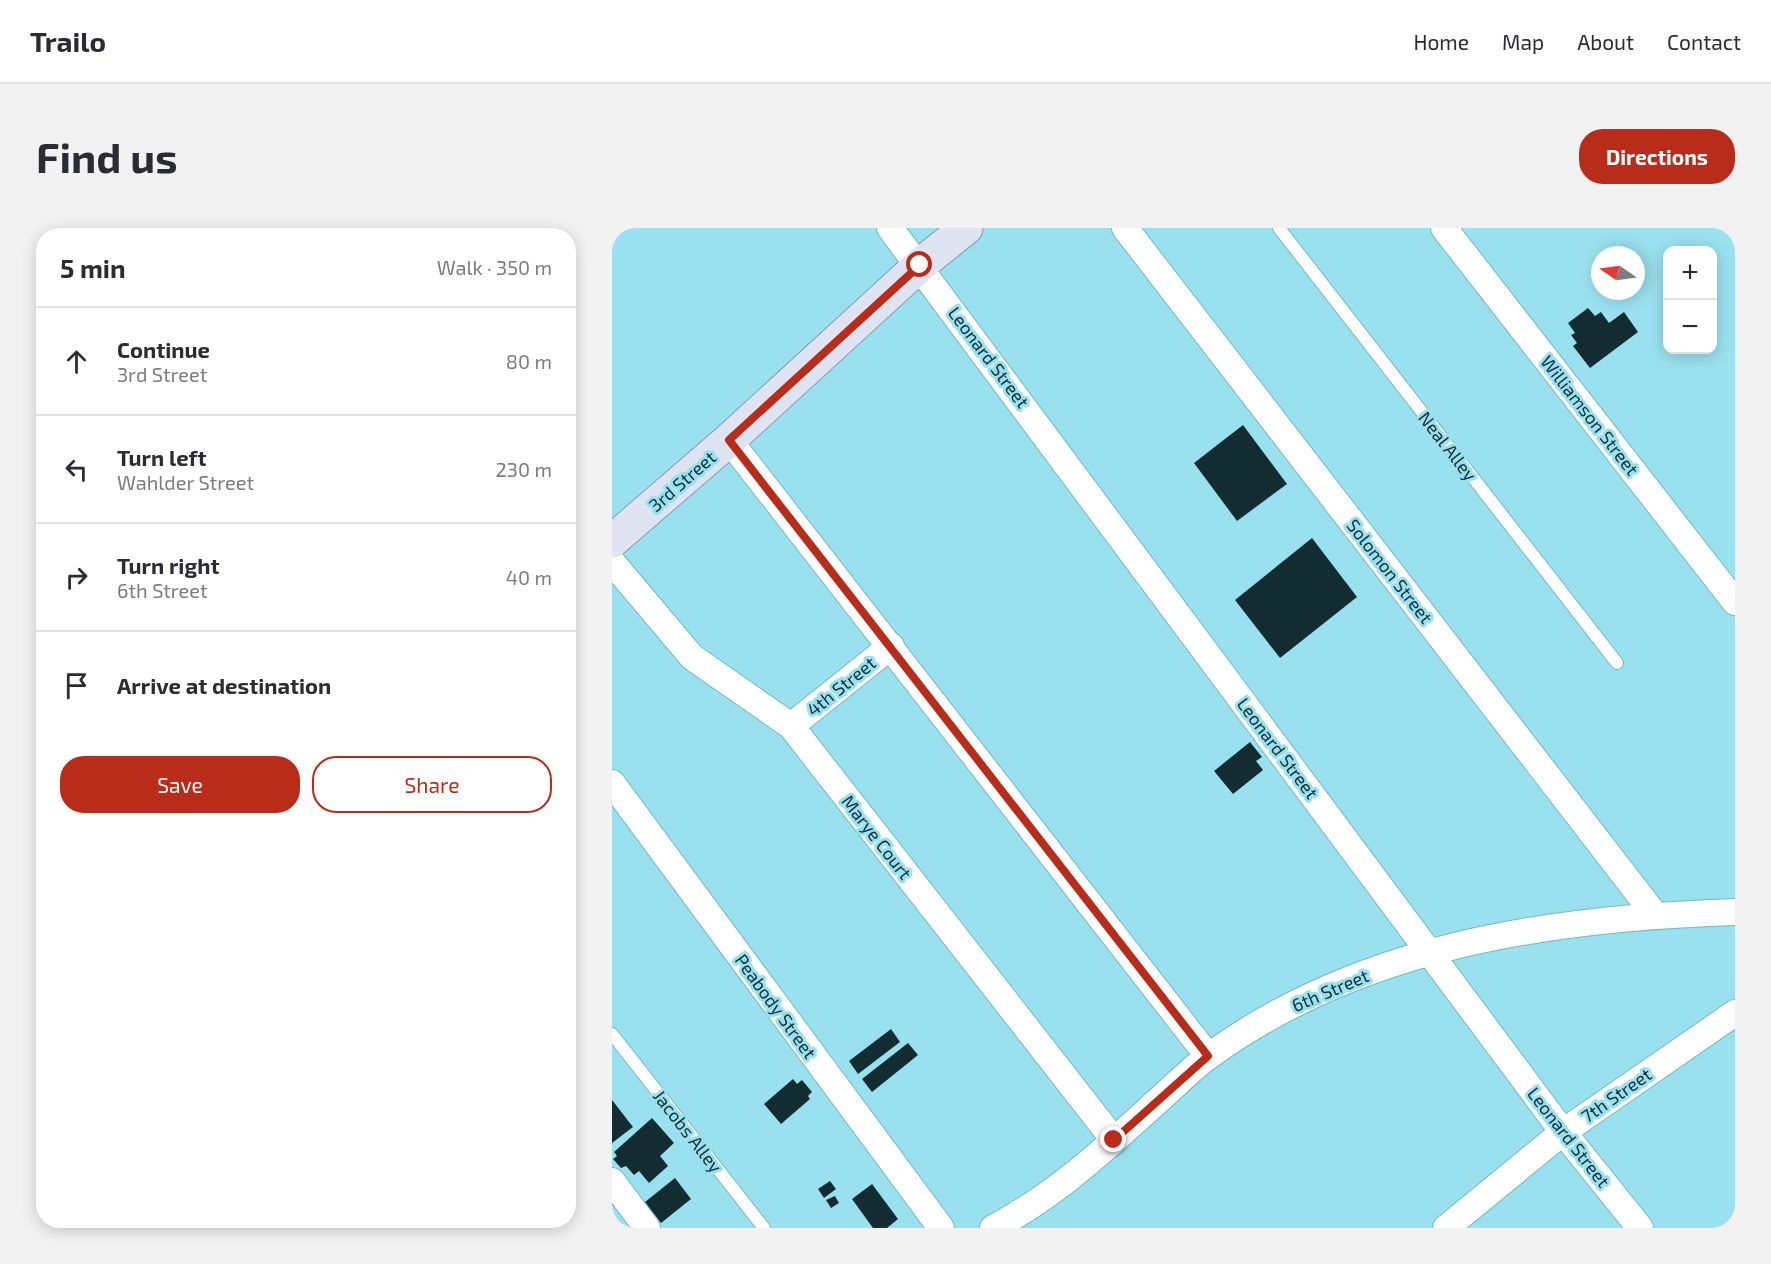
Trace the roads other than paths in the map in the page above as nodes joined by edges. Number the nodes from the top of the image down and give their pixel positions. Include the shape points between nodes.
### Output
1 (890, 228) edge
2 (966, 228) edge
3 (1125, 228) edge
4 (1279, 228) edge
5 (1444, 228) edge
6 (920, 265) junction
7 (729, 440) junction
8 (612, 542) edge
9 (612, 562) edge
10 (1735, 602) edge
11 (891, 646) junction
12 (1617, 663) dead end
13 (791, 726) junction
14 (612, 783) edge
15 (1735, 912) edge
16 (1655, 915) junction
17 (1430, 953) junction
18 (1735, 1013) edge
19 (612, 1034) edge
20 (1208, 1056) junction
21 (1563, 1132) junction
22 (1114, 1140) junction
23 (612, 1181) edge
24 (647, 1228) edge
25 (764, 1228) edge
26 (941, 1228) edge
27 (993, 1228) edge
28 (1446, 1228) edge
29 (1640, 1228) edge

1 - 6 street, Leonard Street
2 - 6 main road, 3rd Street
3 - 16 street, Solomon Street
4 - 12 lane, Neal Alley
5 - 10 street, Williamson Street
6 - 7 main road, 3rd Street
6 - 17 street, Leonard Street
7 - 8 main road, 3rd Street
7 - 11 street
9 - 13 street, Marye Court via 692,657
11 - 13 street, 4th Street
11 - 20 street
13 - 22 street, Marye Court
14 - 26 street, Peabody Street
15 - 16 street, 6th Street
16 - 17 street, 6th Street via 1513,932
17 - 20 street, 6th Street via 1341,983 1280,1012
17 - 21 street, Leonard Street
18 - 21 street, 7th Street
19 - 25 lane, Jacobs Alley
20 - 22 street, 6th Street
21 - 28 street, 7th Street
21 - 29 street, Leonard Street
22 - 27 street, 6th Street via 1077,1174
23 - 24 street

